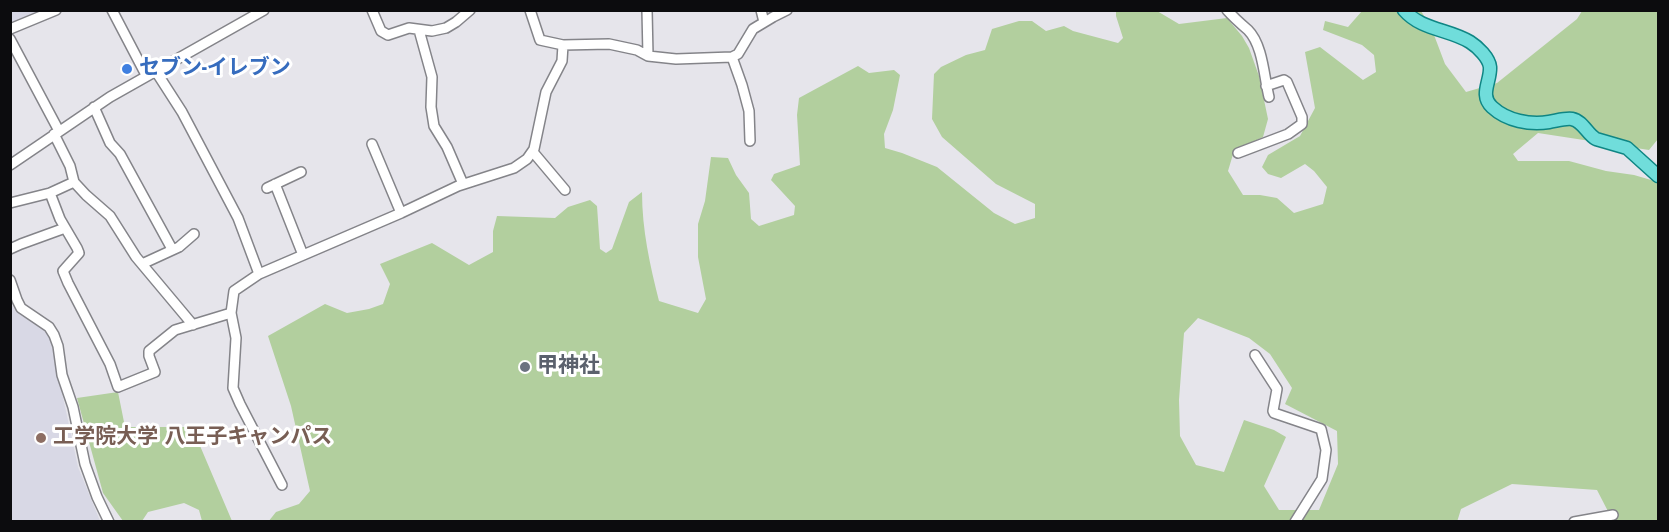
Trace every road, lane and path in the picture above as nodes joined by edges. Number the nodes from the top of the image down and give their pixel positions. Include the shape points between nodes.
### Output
1 (56, 10) edge
2 (112, 10) edge
3 (264, 10) edge
4 (372, 10) edge
5 (470, 10) edge
6 (530, 10) edge
7 (647, 10) edge
8 (761, 10) edge
9 (787, 10) edge
10 (1227, 10) edge
11 (1404, 10) edge
12 (764, 22) junction
13 (10, 29) edge
14 (419, 30) junction
15 (10, 39) edge
16 (563, 45) junction
17 (648, 56) junction
18 (732, 57) junction
19 (155, 70) junction
20 (146, 75) junction
21 (1266, 86) junction
22 (1269, 97) dead end
23 (94, 107) junction
24 (56, 133) junction
25 (750, 141) dead end
26 (372, 144) dead end
27 (533, 152) junction
28 (1238, 153) dead end
29 (10, 165) edge
30 (300, 172) dead end
31 (1659, 176) edge
32 (74, 182) junction
33 (463, 184) junction
34 (565, 190) dead end
35 (50, 193) junction
36 (10, 203) edge
37 (400, 213) junction
38 (65, 228) junction
39 (194, 234) dead end
40 (10, 249) edge
41 (172, 249) junction
42 (303, 255) junction
43 (142, 264) junction
44 (259, 274) junction
45 (10, 280) edge
46 (231, 313) junction
47 (193, 325) junction
48 (1254, 355) dead end
49 (282, 485) dead end
50 (1613, 515) dead end
51 (109, 522) edge
52 (1294, 522) edge
53 (1574, 522) edge

1 - 13 street
2 - 20 street
3 - 19 street
4 - 14 street via 381,31 388,35 409,28
5 - 14 street via 446,28
6 - 16 street via 540,40
7 - 17 street
8 - 12 street
9 - 12 street
10 - 21 street via 1248,31 1260,51
11 - 31 main road via 1415,21 1454,34 1477,47 1490,68 1486,83 1492,107 1524,123 1574,119 1592,137 1627,148
12 - 18 street via 753,29
14 - 33 street via 432,77 434,126
15 - 24 street
16 - 17 street via 609,45
16 - 27 street via 562,61 546,92
17 - 18 street
18 - 25 street via 748,111
19 - 20 street
19 - 44 street via 182,112 238,218
20 - 23 street
21 - 22 street
21 - 28 street via 1281,80 1287,82 1302,124 1288,134
23 - 24 street
23 - 41 street via 110,143 120,154
24 - 29 street
24 - 32 street
26 - 37 street
27 - 33 street via 514,168
27 - 34 street
30 - 42 street via 271,186
32 - 35 street
32 - 43 street via 110,216
33 - 37 street
35 - 36 street
35 - 38 street
37 - 42 street
38 - 40 street
38 - 47 street via 79,253 63,271 118,387 155,372 149,351 175,330
39 - 41 street
41 - 43 street
42 - 44 street
43 - 47 street
44 - 46 street via 234,291
45 - 51 street via 21,308 49,327 58,346 86,464
46 - 47 street
46 - 49 street via 236,338 233,388
48 - 52 street via 1277,389 1274,413 1321,429 1326,450 1322,479
50 - 53 street

